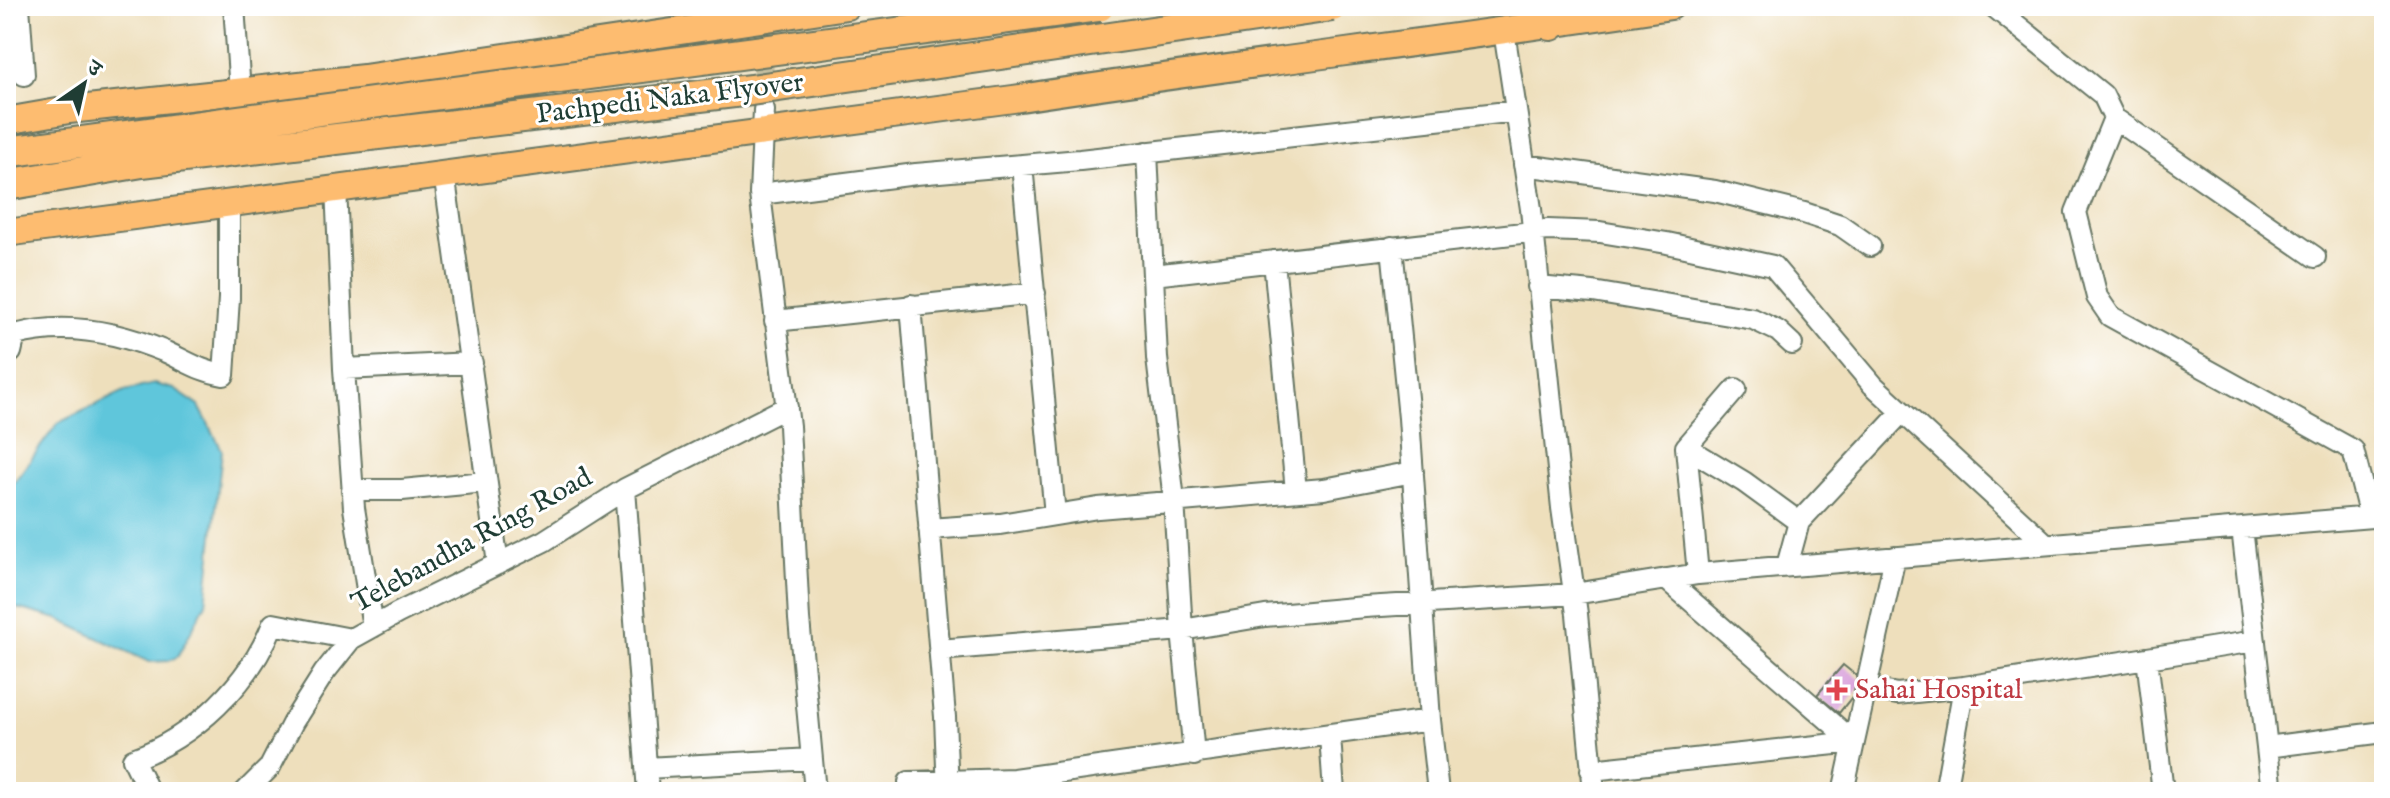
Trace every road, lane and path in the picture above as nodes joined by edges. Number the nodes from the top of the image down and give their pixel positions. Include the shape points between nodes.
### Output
1 (19, 6) edge
2 (234, 6) edge
3 (847, 6) edge
4 (1099, 6) edge
5 (1332, 6) edge
6 (1671, 6) edge
7 (1993, 6) edge
8 (1559, 15) edge
9 (762, 19) edge
10 (1504, 31) junction
11 (24, 75) dead end
12 (240, 92) junction
13 (1516, 111) junction
14 (2114, 118) junction
15 (764, 120) junction
16 (6, 121) edge
17 (6, 152) edge
18 (1147, 152) junction
19 (1022, 165) junction
20 (1524, 165) junction
21 (444, 173) junction
22 (6, 185) edge
23 (336, 187) junction
24 (760, 194) junction
25 (229, 202) junction
26 (6, 233) edge
27 (1533, 233) junction
28 (1870, 246) dead end
29 (1392, 247) junction
30 (2315, 257) dead end
31 (1274, 261) junction
32 (1153, 275) junction
33 (1538, 287) junction
34 (1035, 293) junction
35 (911, 305) junction
36 (775, 321) junction
37 (1792, 344) dead end
38 (11, 352) dead end
39 (472, 363) junction
40 (344, 369) junction
41 (1736, 389) dead end
42 (787, 407) junction
43 (1902, 412) junction
44 (1686, 447) junction
45 (1413, 472) junction
46 (485, 482) junction
47 (625, 489) junction
48 (352, 490) junction
49 (1296, 491) junction
50 (1174, 500) junction
51 (1055, 515) junction
52 (2377, 517) edge
53 (1799, 522) junction
54 (2242, 528) junction
55 (929, 529) junction
56 (2046, 544) junction
57 (1895, 557) junction
58 (498, 564) junction
59 (1787, 566) junction
60 (1698, 574) junction
61 (1666, 579) junction
62 (1574, 594) junction
63 (1423, 604) junction
64 (373, 627) junction
65 (1182, 630) junction
66 (351, 639) junction
67 (2255, 641) junction
68 (939, 650) junction
69 (2147, 658) junction
70 (1964, 687) junction
71 (1866, 688) junction
72 (1430, 720) junction
73 (2384, 732) edge
74 (1330, 736) junction
75 (1854, 742) junction
76 (2267, 747) junction
77 (1194, 755) junction
78 (812, 759) junction
79 (646, 768) junction
80 (1591, 770) junction
81 (909, 782) dead end
82 (948, 786) edge
83 (149, 792) edge
84 (245, 792) edge
85 (648, 792) edge
86 (815, 792) edge
87 (1334, 792) edge
88 (1438, 792) edge
89 (1594, 792) edge
90 (1843, 792) edge
91 (1945, 792) edge
92 (2163, 792) edge
93 (2272, 792) edge

1 - 11 street
2 - 12 street
3 - 9 main road
4 - 17 highway, Pachpedi Naka Flyover, bridge
5 - 22 highway, Pachpedi Naka Flyover, bridge via 751,90 142,162
6 - 8 main road
7 - 14 street via 2103,95
8 - 10 main road
9 - 12 main road
10 - 13 street
10 - 15 main road via 1013,99
12 - 16 main road
13 - 18 street
13 - 20 street
14 - 30 street
14 - 52 street via 2076,212 2097,297 2110,316 2353,450
15 - 21 main road via 636,150
15 - 24 street
18 - 19 street
18 - 32 street
19 - 24 street
19 - 34 street
20 - 27 street
20 - 28 street via 1715,191 1840,225
21 - 23 main road
21 - 39 street
23 - 25 main road
23 - 40 street
24 - 36 street
25 - 26 main road
25 - 38 street via 224,375 94,329 15,335
27 - 29 street
27 - 33 street
27 - 43 street via 1600,232 1773,266
29 - 31 street
29 - 45 street
31 - 32 street
31 - 49 street
32 - 50 street
33 - 37 street via 1753,319
33 - 62 street
34 - 35 street
34 - 51 street
35 - 36 street
35 - 55 street
36 - 42 street
39 - 40 street
39 - 46 street
40 - 48 street
41 - 44 street
42 - 47 street, Telebandha Ring Road
42 - 78 street
43 - 53 street
43 - 56 street
44 - 53 street
44 - 60 street
45 - 49 street
45 - 63 street
46 - 48 street
46 - 58 street
47 - 58 street, Telebandha Ring Road
47 - 79 street
48 - 64 street
49 - 50 street
50 - 51 street
50 - 65 street
51 - 55 street
52 - 54 street
53 - 59 street
54 - 56 street
54 - 67 street
55 - 68 street
56 - 57 street
57 - 59 street
57 - 71 street
58 - 64 street, Telebandha Ring Road
59 - 60 street
60 - 61 street
61 - 62 street
61 - 75 street
62 - 63 street
62 - 80 street
63 - 65 street via 1265,616
63 - 72 street
64 - 66 street, Telebandha Ring Road
65 - 68 street
65 - 77 street
66 - 83 street via 273,624 263,650 220,704 161,749 133,759
66 - 84 street, Telebandha Ring Road via 324,673 270,767
67 - 69 street
67 - 76 street
68 - 82 street
69 - 70 street
69 - 92 street
70 - 71 street via 1897,694
70 - 91 street
71 - 75 street
72 - 74 street
72 - 88 street
73 - 76 street
74 - 77 street
74 - 87 street
75 - 80 street
75 - 90 street
76 - 93 street
77 - 82 street
78 - 79 street
78 - 86 street
79 - 85 street
80 - 89 street
81 - 82 street

